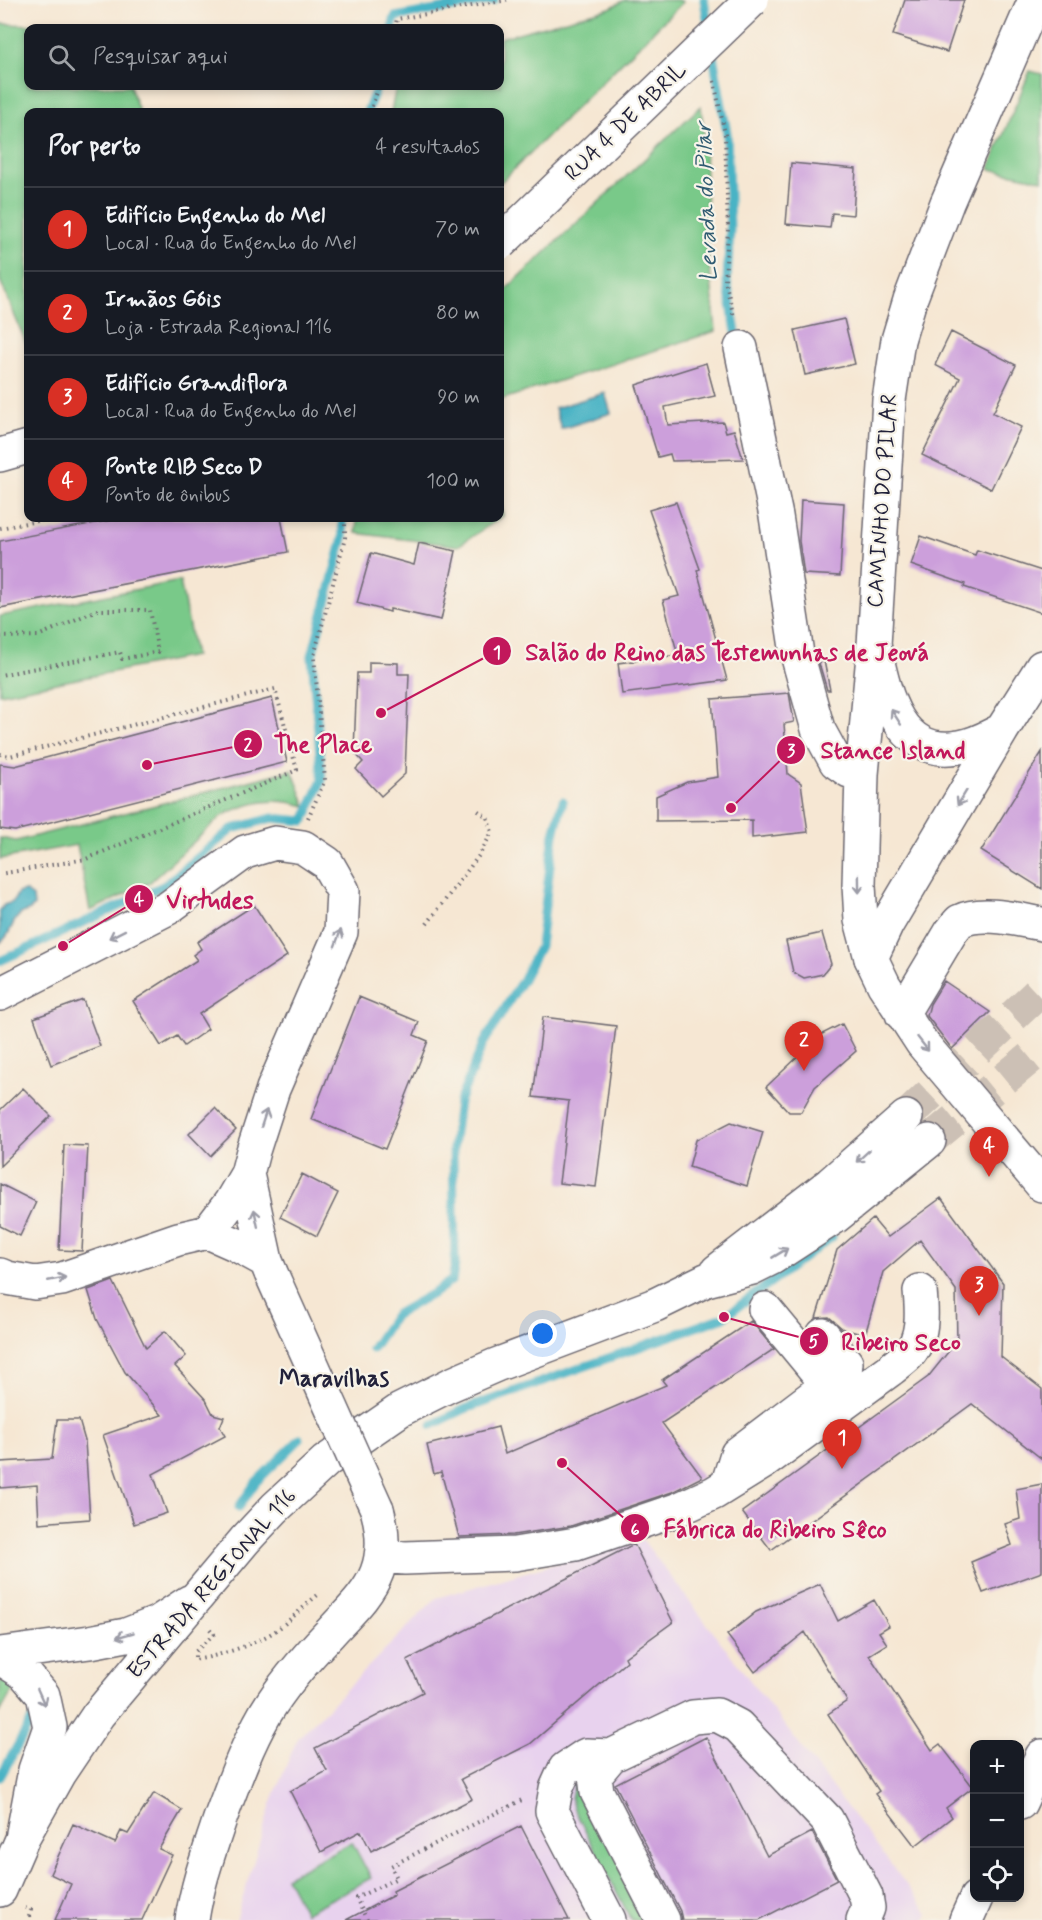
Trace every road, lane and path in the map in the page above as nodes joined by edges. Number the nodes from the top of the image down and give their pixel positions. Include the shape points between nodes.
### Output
1 (507, 0) edge
2 (752, 0) edge
3 (1035, 0) edge
4 (395, 24) edge
5 (712, 70) dead end
6 (378, 90) edge
7 (371, 108) edge
8 (504, 239) edge
9 (741, 348) joint
10 (24, 448) edge
11 (0, 455) edge
12 (24, 522) edge
13 (345, 522) edge
14 (0, 528) edge
15 (0, 637) edge
16 (874, 645) junction
17 (1042, 667) edge
18 (0, 675) edge
19 (1002, 730) junction
20 (0, 754) edge
21 (862, 774) junction
22 (477, 810) dead end
23 (305, 823) dead end
24 (0, 874) edge
25 (427, 924) dead end
26 (1042, 924) edge
27 (871, 958) junction
28 (0, 994) edge
29 (902, 1014) junction
30 (906, 1117) tunnel mouth
31 (929, 1141) tunnel mouth
32 (247, 1174) junction
33 (1042, 1185) edge
34 (208, 1232) junction
35 (268, 1267) junction
36 (0, 1275) edge
37 (706, 1280) junction
38 (920, 1291) dead end
39 (765, 1309) dead end
40 (823, 1335) dead end
41 (827, 1384) junction
42 (728, 1485) junction
43 (381, 1556) junction
44 (324, 1591) dead end
45 (200, 1611) junction
46 (0, 1656) edge
47 (611, 1756) junction
48 (1042, 1756) edge
49 (1042, 1786) edge
50 (1024, 1794) edge
51 (524, 1799) dead end
52 (1024, 1805) edge
53 (23, 1837) junction
54 (0, 1890) edge
55 (974, 1902) edge
56 (31, 1910) dead end
57 (28, 1920) edge
58 (192, 1920) edge
59 (367, 1920) edge
60 (609, 1920) edge
61 (663, 1920) edge
62 (863, 1920) edge
63 (966, 1920) edge

1 - 4 path via 397,19
2 - 8 street, RUA 4 DE ABRIL, bridge
3 - 16 street, CAMINHO DO PILAR via 947,202 898,340 889,400
5 - 9 path via 725,134 725,281
6 - 7 path
9 - 21 street via 776,516 797,654 818,729 836,762
10 - 11 street
12 - 14 path
13 - 23 path via 345,538 314,656 325,780
15 - 18 path via 38,636 97,610 150,610 158,652 122,659 120,652
19 -> 16 street via 953,748 917,739 892,710
16 - 21 street, CAMINHO DO PILAR
17 - 19 street
19 -> 27 street via 884,929
20 - 24 path via 10,756 275,689 297,770 86,859
21 -> 27 street, CAMINHO DO PILAR via 859,885 861,920
22 - 25 path via 487,817 492,831 480,854
26 - 29 street via 1002,917 959,922
27 - 29 street, CAMINHO DO PILAR
32 -> 28 street via 273,1089 341,932 343,891 327,863 303,847 276,843 245,852 168,908
29 -> 33 street, CAMINHO DO PILAR
30 -> 37 street, ESTRADA REGIONAL 116 via 830,1185
37 -> 31 street, ESTRADA REGIONAL 116 via 752,1268 799,1242
32 - 34 street
35 -> 32 street
34 - 35 street via 248,1250
36 -> 34 street via 35,1283 62,1279
35 - 43 street, bridge via 377,1509 383,1540
37 - 45 street, ESTRADA REGIONAL 116 via 655,1305 496,1365 400,1410 305,1479 245,1540
38 - 42 street via 922,1314 910,1353
39 - 41 street
40 - 41 street via 846,1363 845,1372
41 - 42 street via 737,1454
42 - 43 street via 679,1509 576,1544 515,1554
43 - 58 street via 378,1571 364,1596 300,1665 263,1716 225,1807 198,1887
44 - 45 path via 264,1638 195,1660 195,1652 214,1634
45 -> 46 street via 126,1635
45 - 53 street, ESTRADA REGIONAL 116 via 98,1715 58,1773
46 -> 53 street via 24,1672 43,1695 50,1727 34,1770
47 - 60 street via 586,1755 565,1769 552,1811
47 - 61 street via 594,1776 597,1792
47 - 62 street via 693,1717 717,1715 738,1726 827,1820 866,1896 868,1908
48 - 50 street
49 - 52 street
51 - 59 path via 391,1866 397,1878 356,1899
53 - 54 street, ESTRADA REGIONAL 116
55 - 63 street
56 - 57 path

